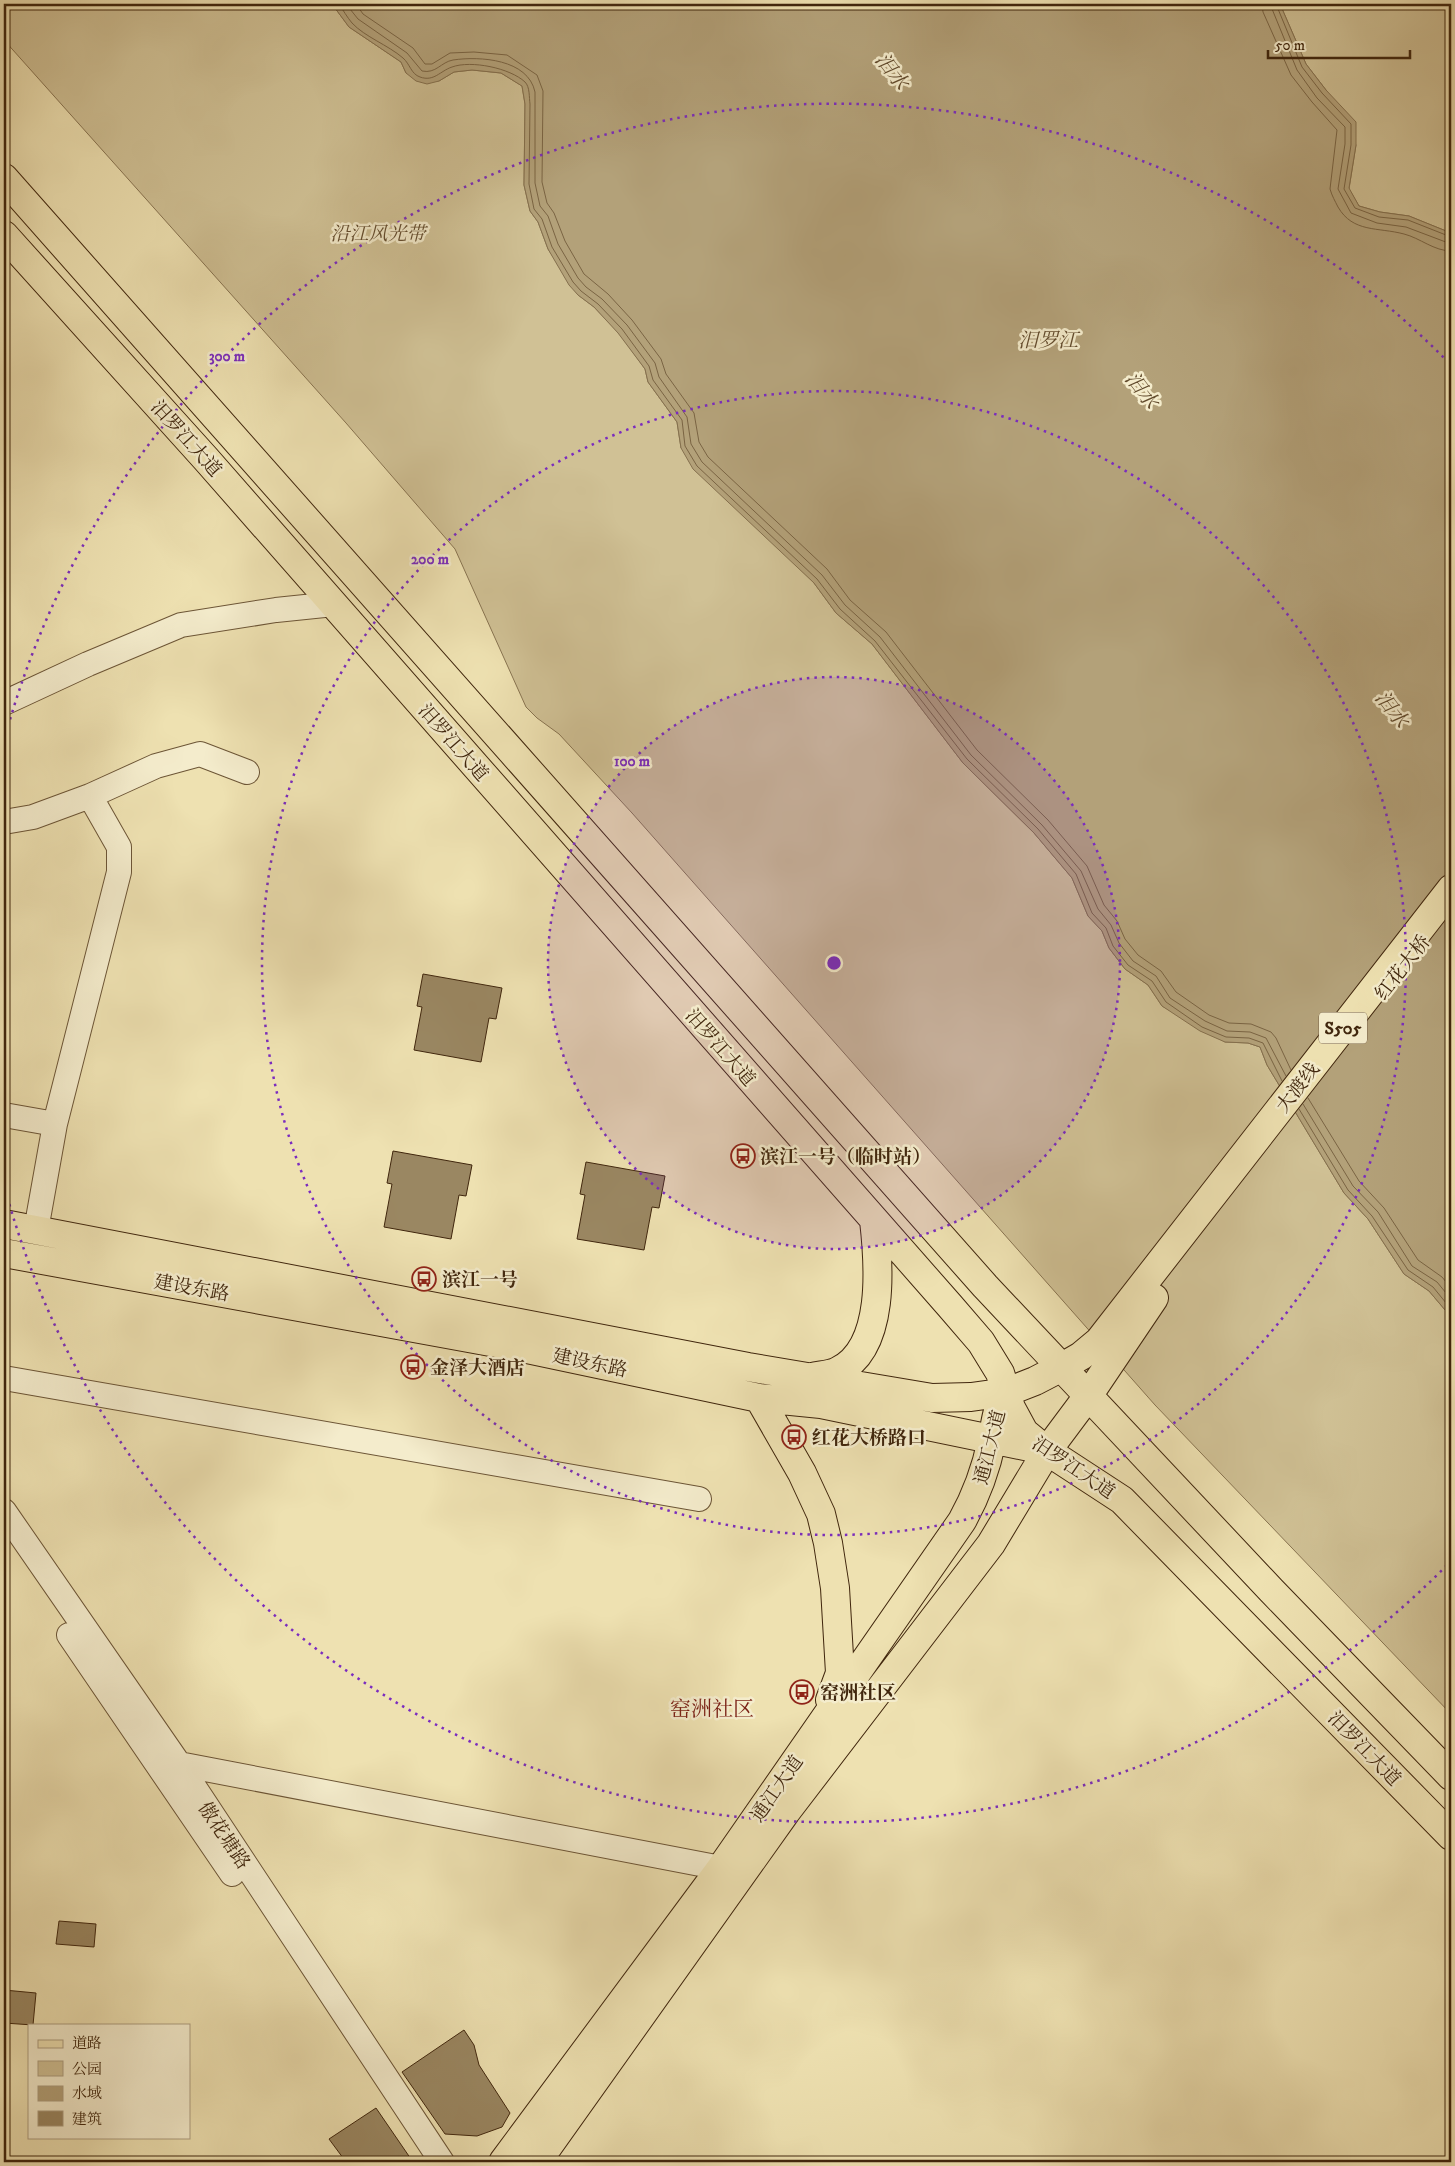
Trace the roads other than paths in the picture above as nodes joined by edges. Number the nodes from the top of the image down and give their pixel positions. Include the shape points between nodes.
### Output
1 (4, 178) edge
2 (4, 235) edge
3 (334, 604) junction
4 (4, 703) edge
5 (248, 772) dead end
6 (90, 796) junction
7 (4, 822) edge
8 (1451, 889) edge
9 (1451, 904) edge
10 (4, 1115) edge
11 (55, 1124) junction
12 (1237, 1169) junction
13 (874, 1220) junction
14 (4, 1224) edge
15 (36, 1230) junction
16 (4, 1253) edge
17 (1062, 1367) junction
18 (4, 1378) edge
19 (811, 1378) junction
20 (1007, 1392) junction
21 (1088, 1396) junction
22 (759, 1398) junction
23 (992, 1440) junction
24 (1047, 1451) junction
25 (699, 1499) dead end
26 (4, 1511) edge
27 (4, 1538) edge
28 (822, 1722) junction
29 (179, 1764) junction
30 (1451, 1776) edge
31 (1451, 1836) edge
32 (730, 1874) junction
33 (428, 2162) edge
34 (442, 2162) edge
35 (503, 2162) edge
36 (537, 2162) edge

1 - 17 main road, 汨罗江大道 via 985,1286
2 - 3 main road, 汨罗江大道
3 - 4 street via 181,625
3 - 13 main road, 汨罗江大道
5 - 6 street via 200,754 156,766
6 - 7 street via 33,817
6 - 11 street via 119,847 119,872
8 - 12 main road, 大渡线 / S505
9 - 12 main road, 红花大桥 / S505
10 - 11 street
11 - 15 street
12 - 17 main road, S505 via 1098,1341
12 - 21 main road, S505
13 - 19 main road via 878,1268 873,1317 866,1340 856,1357 838,1371
13 - 20 main road, 汨罗江大道 via 981,1342 1000,1373
14 - 15 main road, 建设东路
15 - 19 main road, 建设东路
16 - 22 main road, 建设东路 via 513,1346
17 - 20 main road, 建设东路
17 - 21 main road, 汨罗江大道
18 - 25 street
19 - 20 main road, 建设东路 via 932,1398 970,1398
20 - 23 main road, 通江大道 via 996,1413
20 - 24 main road, 汨罗江大道 via 1018,1424
21 - 24 main road, S505
21 - 30 main road, 汨罗江大道
22 - 23 main road, 建设东路 via 821,1404
22 - 28 main road via 802,1473 821,1514 828,1543 835,1588 840,1673
23 - 24 main road, 建设东路
23 - 28 main road, 通江大道 via 976,1494 962,1521
24 - 31 main road, 汨罗江大道 via 1122,1500
24 - 32 main road, 通江大道 via 991,1544 786,1812
26 - 29 street, 傲花塘路
27 - 33 street
28 - 32 main road, 通江大道
29 - 32 street
29 - 34 street, 傲花塘路
32 - 35 main road, 通江大道
32 - 36 main road, 通江大道

